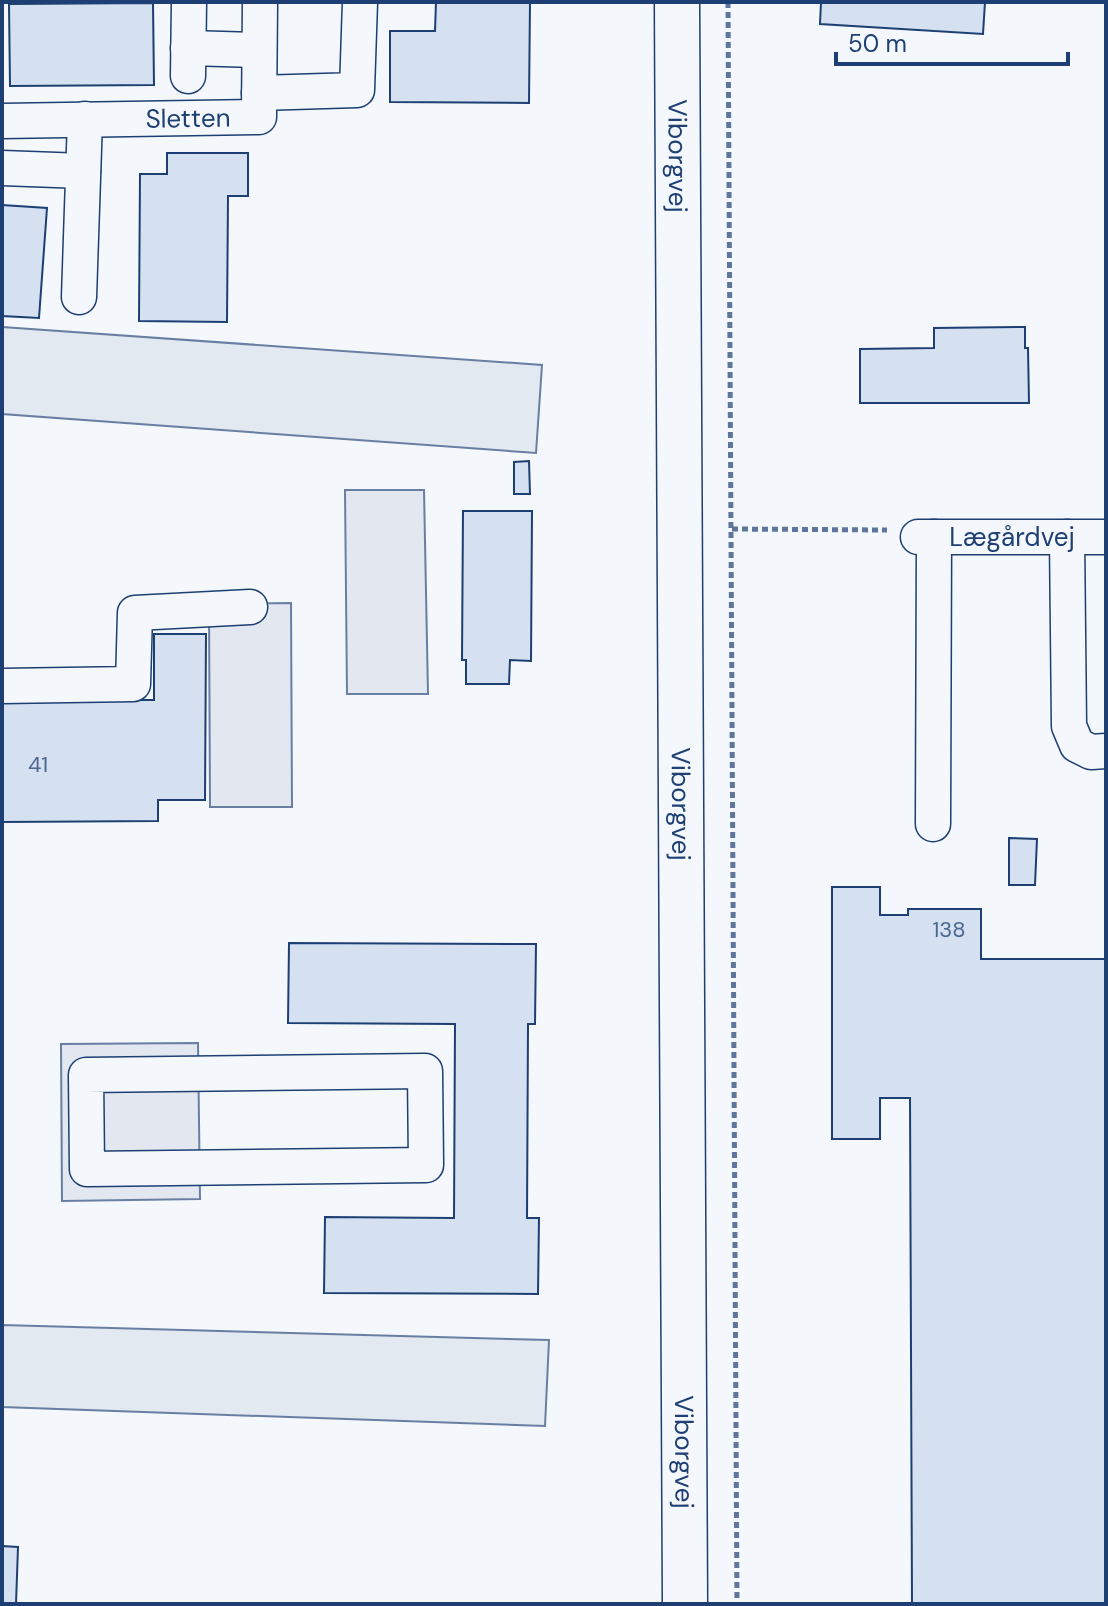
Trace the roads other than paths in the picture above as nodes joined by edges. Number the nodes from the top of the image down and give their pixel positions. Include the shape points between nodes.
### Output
1 (189, 2) edge
2 (260, 2) edge
3 (360, 2) edge
4 (677, 2) edge
5 (259, 50) junction
6 (259, 93) junction
7 (85, 119) junction
8 (2, 121) edge
9 (2, 168) edge
10 (83, 171) junction
11 (79, 297) dead end
12 (1067, 537) junction
13 (1106, 537) edge
14 (250, 607) dead end
15 (2, 686) edge
16 (1106, 751) edge
17 (933, 824) dead end
18 (425, 1071) joint
19 (685, 1604) edge

1 - 5 street via 188,62
2 - 5 street, Sletten
3 - 6 street via 357,90
4 - 19 main road, Viborgvej
5 - 6 street, Sletten
6 - 7 street, Sletten via 259,117
7 - 8 street, Sletten
7 - 10 street
9 - 10 street
10 - 11 street
12 - 13 street, Lægårdvej
12 - 16 street via 1069,726 1077,745 1091,752
12 - 17 street, Lægårdvej via 926,537
14 - 15 street via 135,613 133,684
18 - 18 street via 86,1075 87,1169 426,1165

